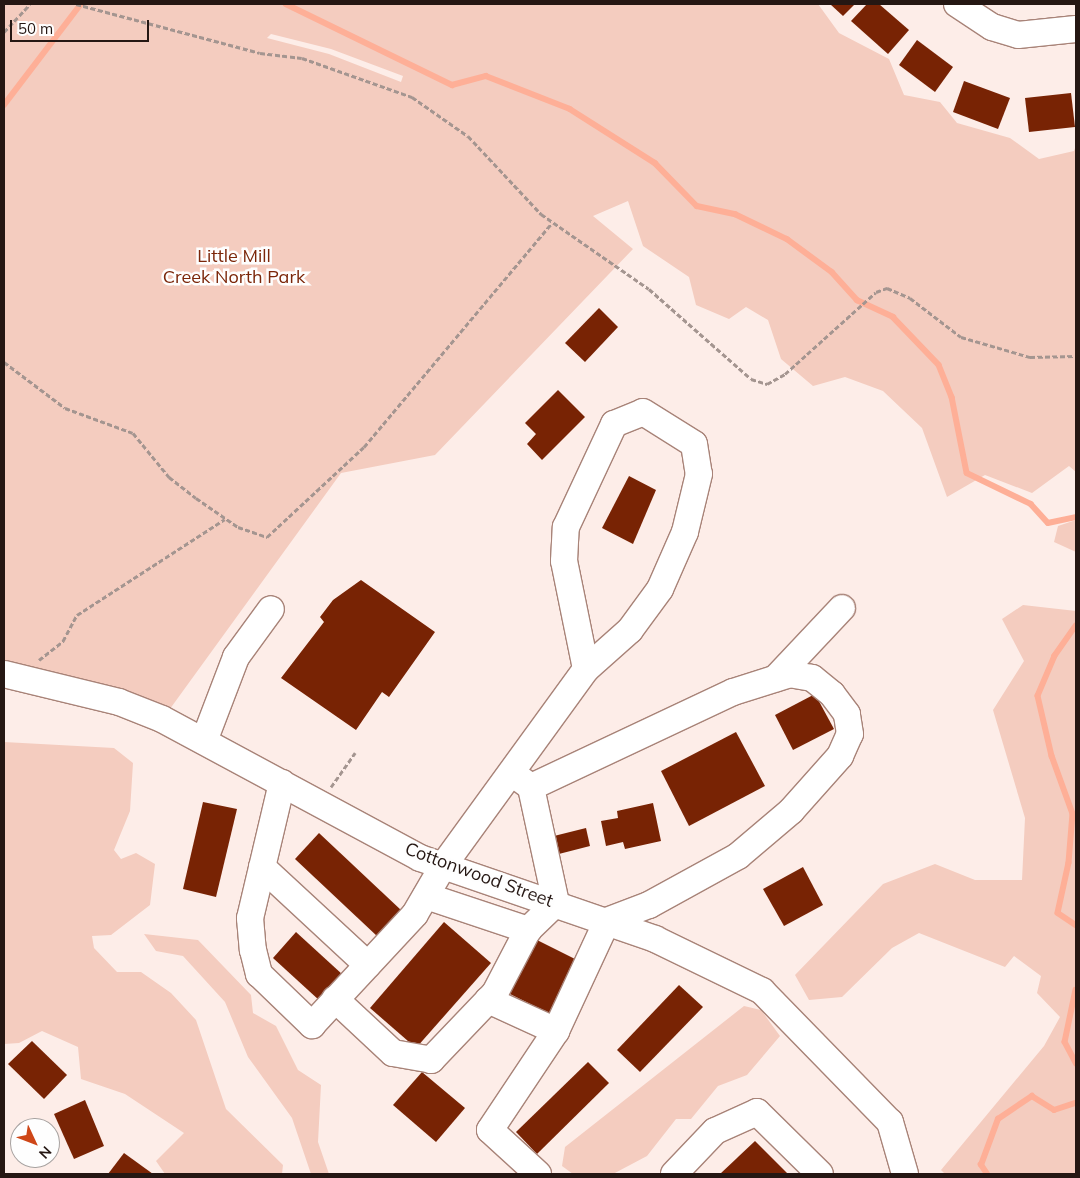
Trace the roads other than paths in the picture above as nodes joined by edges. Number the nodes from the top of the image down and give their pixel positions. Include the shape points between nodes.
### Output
1 (957, 4) edge
2 (1076, 29) edge
3 (842, 608) dead end
4 (271, 609) dead end
5 (586, 669) junction
6 (4, 674) edge
7 (776, 678) junction
8 (204, 741) junction
9 (522, 780) junction
10 (282, 783) junction
11 (262, 866) junction
12 (443, 866) junction
13 (426, 896) junction
14 (556, 903) junction
15 (607, 921) junction
16 (528, 930) junction
17 (368, 965) junction
18 (336, 1000) junction
19 (488, 1000) junction
20 (556, 1031) junction
21 (538, 1174) edge
22 (674, 1174) edge
23 (820, 1174) edge
24 (905, 1174) edge

1 - 2 street via 992,27 1018,35
3 - 7 street
4 - 8 street via 236,657
5 - 5 street via 630,630 660,589 686,532 699,474 694,444 643,412 614,424 566,527 564,561
5 - 9 street
6 - 8 street, Cottonwood Street via 119,702
7 - 9 street via 733,692
7 - 15 street via 790,674 812,678 832,694 847,714 850,734 840,756 790,811 738,856 649,905
8 - 10 street, Cottonwood Street
9 - 12 street
9 - 14 street
10 - 11 street
10 - 12 street, Cottonwood Street via 420,858
11 - 17 street
11 - 18 street via 250,918 259,974 312,1025
12 - 13 street
12 - 14 street, Cottonwood Street
13 - 16 street
13 - 17 street via 415,914
14 - 15 street, Cottonwood Street
14 - 16 street
15 - 20 street
15 - 24 street, Cottonwood Street via 655,939 762,991 890,1122
16 - 19 street
17 - 18 street
18 - 19 street via 393,1053 431,1060
19 - 20 street
20 - 21 street via 490,1130
22 - 23 street via 715,1131 757,1112

